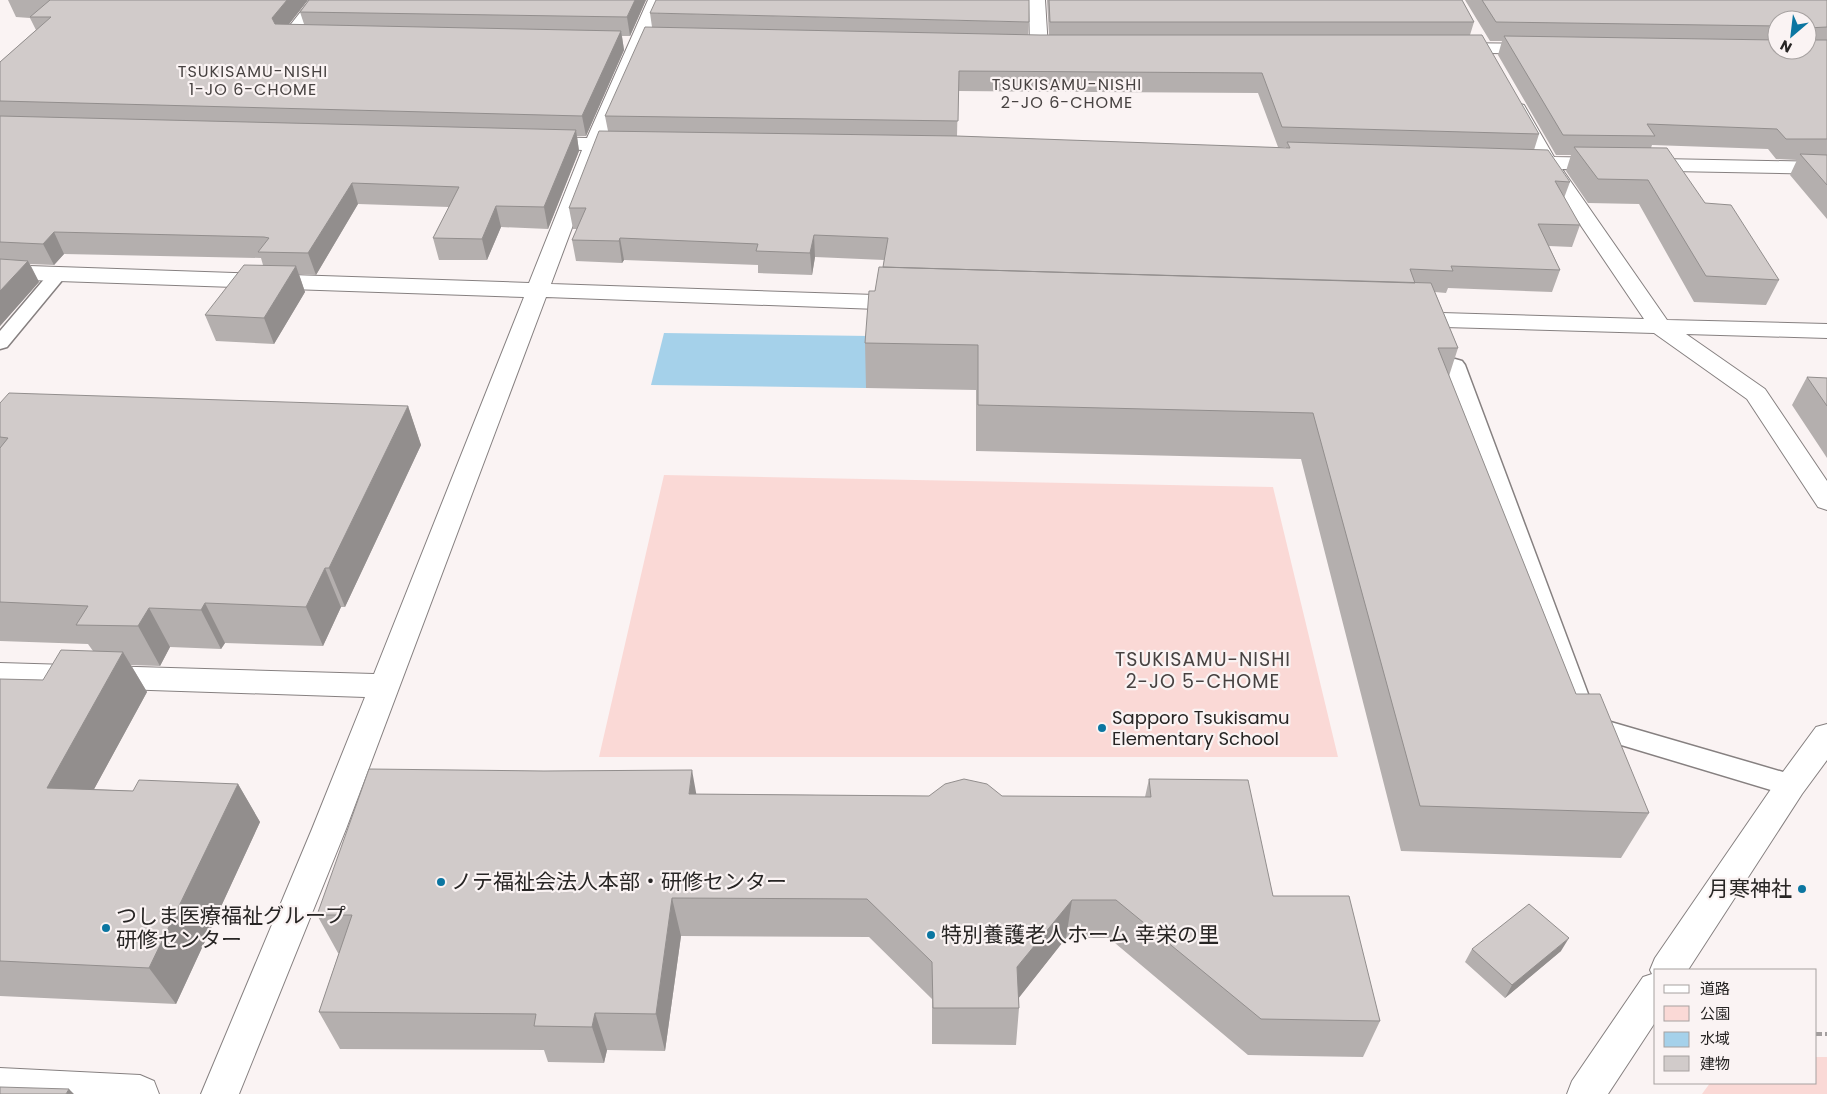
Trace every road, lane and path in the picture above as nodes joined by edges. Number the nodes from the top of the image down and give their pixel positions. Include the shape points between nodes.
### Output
1 (319, 0) edge
2 (656, 0) edge
3 (1037, 0) edge
4 (329, 38) edge
5 (1478, 40) junction
6 (1019, 47) edge
7 (1039, 48) junction
8 (1059, 48) edge
9 (1434, 48) edge
10 (1552, 49) edge
11 (525, 142) edge
12 (594, 144) junction
13 (653, 145) edge
14 (1499, 161) edge
15 (1548, 163) junction
16 (1827, 168) edge
17 (0, 272) edge
18 (58, 274) junction
19 (536, 292) junction
20 (924, 304) edge
21 (1392, 318) edge
22 (1661, 326) junction
23 (1827, 332) edge
24 (0, 344) edge
25 (1455, 365) edge
26 (1826, 499) edge
27 (0, 674) edge
28 (385, 686) junction
29 (1827, 736) edge
30 (1792, 785) junction
31 (1669, 969) edge
32 (1654, 992) edge
33 (0, 1087) edge
34 (140, 1094) edge
35 (220, 1094) edge
36 (1586, 1094) edge

1 - 4 street via 289,38
2 - 12 street
3 - 7 street
5 - 9 street
5 - 10 street
5 - 15 street
6 - 7 street
7 - 8 street
11 - 12 street
12 - 13 street
12 - 19 street
14 - 15 street
15 - 16 street
15 - 22 street
17 - 18 street
18 - 19 street
18 - 24 lane
19 - 20 street
19 - 28 street
21 - 22 street
22 - 23 street
22 - 26 street via 1756,394
25 - 30 lane via 1587,725
27 - 28 street
28 - 35 street
29 - 30 street
30 - 31 street
32 - 36 street
33 - 34 street

